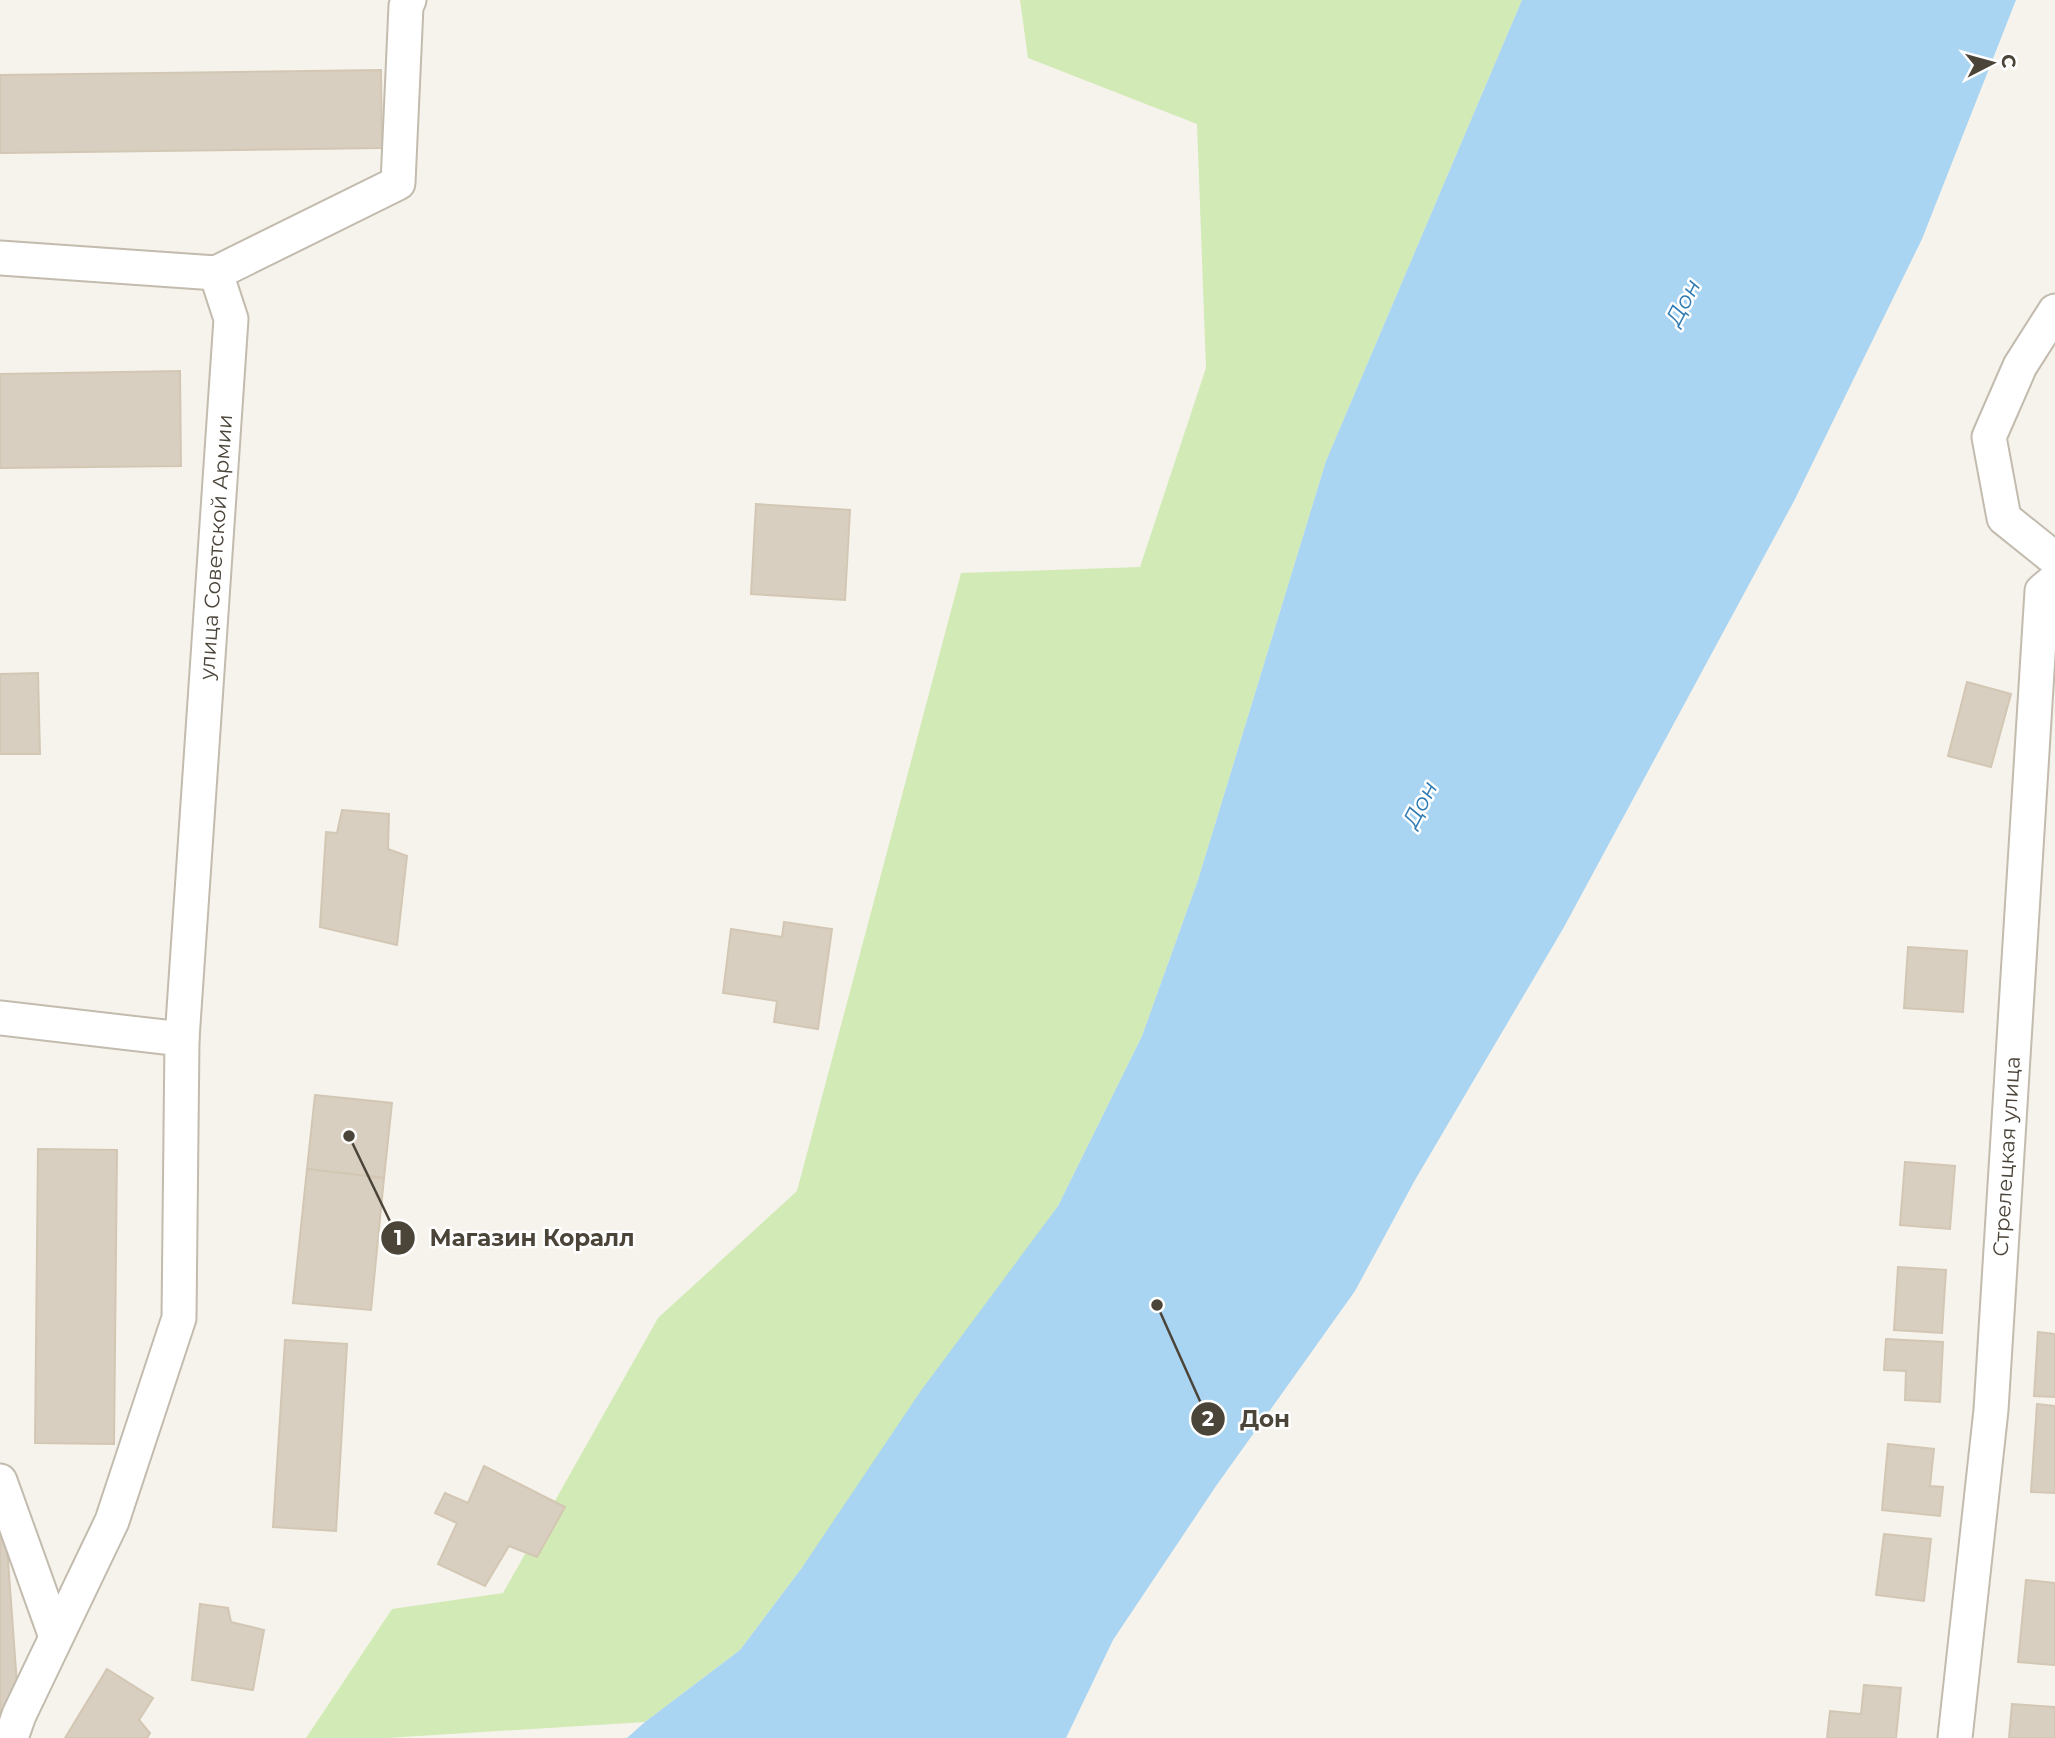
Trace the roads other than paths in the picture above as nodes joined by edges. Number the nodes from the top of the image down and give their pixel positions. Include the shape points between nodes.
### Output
1 (409, 0) edge
2 (0, 258) edge
3 (216, 273) junction
4 (2055, 311) edge
5 (2055, 559) edge
6 (2055, 580) edge
7 (0, 1018) edge
8 (182, 1039) junction
9 (0, 1481) edge
10 (56, 1637) junction
11 (11, 1738) edge
12 (1955, 1738) edge

1 - 3 street via 405,6 398,183
2 - 3 street
3 - 8 street, улица Советской Армии via 231,319
4 - 5 street via 2020,366 1989,437 2004,518
6 - 12 street, Стрелецкая улица via 2042,591 1990,1410
7 - 8 street
8 - 10 street, улица Советской Армии via 179,1318 113,1521
9 - 10 street
10 - 11 street, улица Советской Армии

